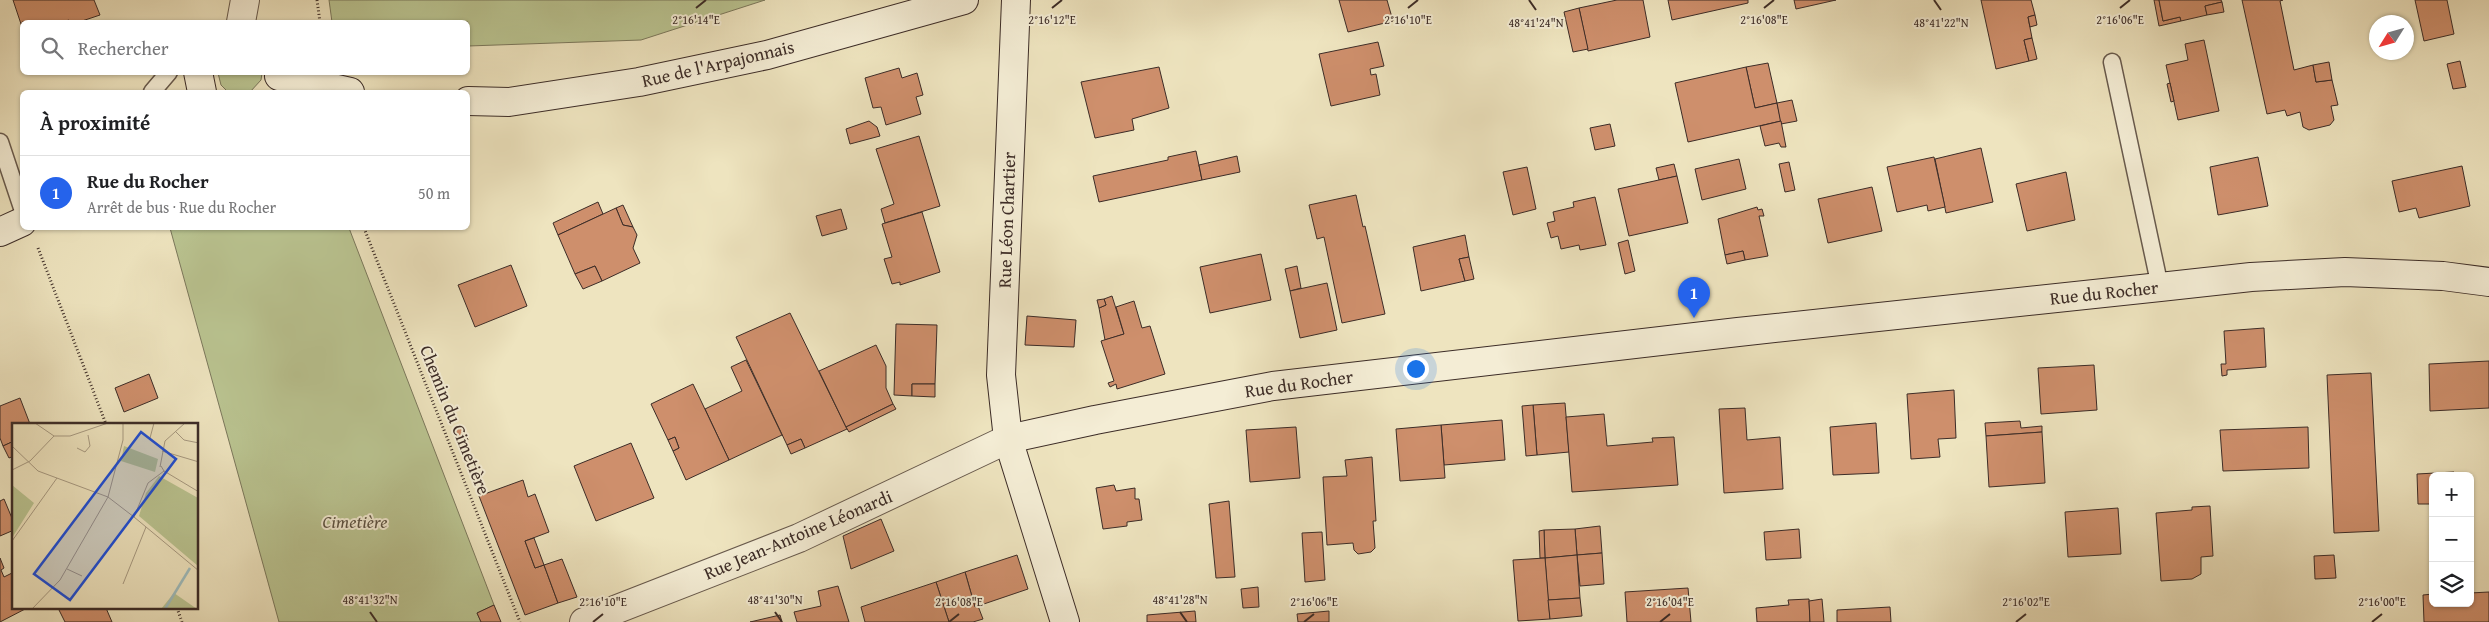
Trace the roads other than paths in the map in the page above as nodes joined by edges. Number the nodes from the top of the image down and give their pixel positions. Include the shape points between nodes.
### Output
1 (246, 0) edge
2 (964, 0) edge
3 (1016, 0) edge
4 (242, 20) edge
5 (2112, 62) dead end
6 (166, 75) edge
7 (199, 75) edge
8 (278, 80) edge
9 (154, 90) edge
10 (202, 90) edge
11 (338, 90) edge
12 (470, 101) edge
13 (0, 142) edge
14 (20, 202) edge
15 (20, 229) edge
16 (0, 232) edge
17 (2489, 282) edge
18 (2160, 287) junction
19 (1008, 439) junction
20 (584, 622) edge
21 (1065, 622) edge

1 - 4 main road
2 - 12 main road, Rue de l'Arpajonnais via 767,55 639,82 509,102
3 - 19 main road, Rue Léon Chartier via 1002,375
5 - 18 lane
6 - 9 lane
7 - 10 main road
8 - 11 main road
13 - 14 lane
15 - 16 main road
17 - 18 main road, Rue du Rocher via 2443,276 2345,272
18 - 19 main road, Rue du Rocher via 1272,386
19 - 20 main road, Rue Jean-Antoine Léonardi via 799,538
19 - 21 main road, Rue Léon Chartier

